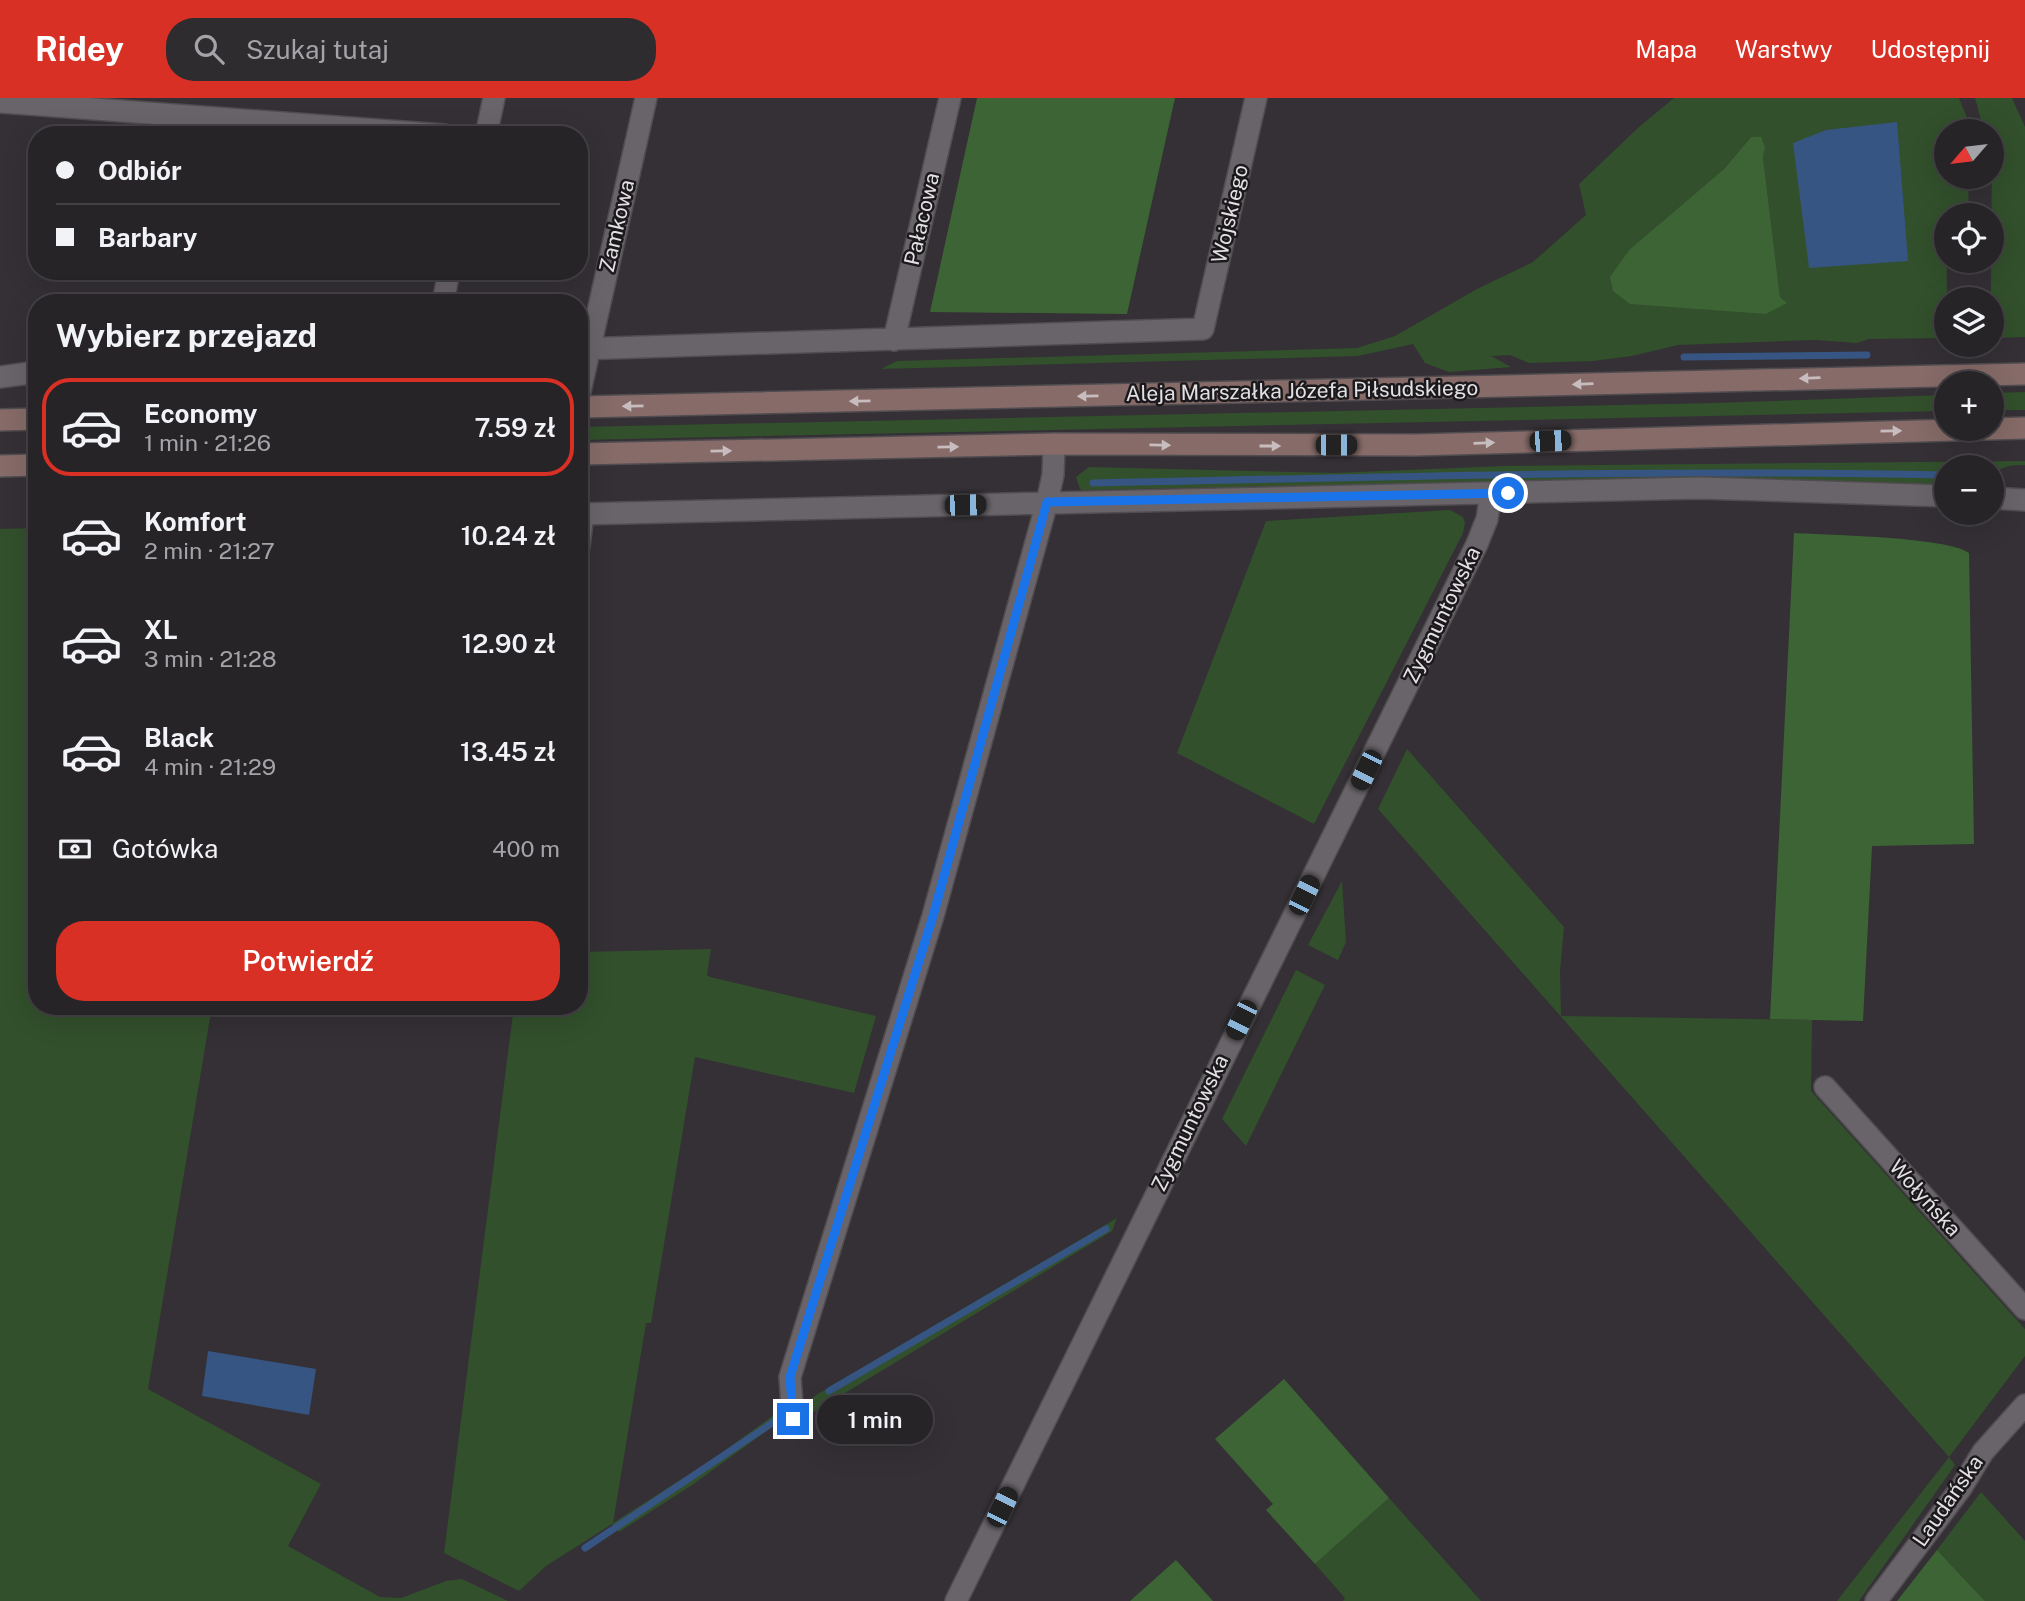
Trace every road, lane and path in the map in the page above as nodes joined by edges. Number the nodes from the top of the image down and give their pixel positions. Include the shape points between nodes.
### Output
1 (494, 98) edge
2 (646, 98) edge
3 (950, 98) edge
4 (1256, 98) edge
5 (0, 102) edge
6 (323, 126) edge
7 (488, 126) edge
8 (588, 332) edge
9 (894, 340) junction
10 (588, 348) edge
11 (28, 373) edge
12 (2025, 374) edge
13 (0, 377) edge
14 (588, 407) edge
15 (28, 419) edge
16 (0, 420) edge
17 (2025, 428) edge
18 (1054, 444) junction
19 (588, 454) edge
20 (28, 465) edge
21 (0, 466) edge
22 (1491, 493) junction
23 (1934, 496) edge
24 (2004, 499) edge
25 (2025, 500) edge
26 (1047, 502) junction
27 (588, 514) edge
28 (1825, 1087) dead end
29 (2025, 1308) edge
30 (2025, 1405) edge
31 (793, 1419) dead end
32 (956, 1601) edge
33 (1876, 1601) edge

1 - 7 street
2 - 8 street, Zamkowa
3 - 9 street, Pałacowa
4 - 9 street, Wojskiego via 1203,329
5 - 6 street
9 - 10 street
11 - 13 street
12 -> 14 main road, Aleja Marszałka Józefa Piłsudskiego
15 - 16 main road
18 -> 17 main road via 1416,445
19 -> 18 main road
18 - 26 street
20 - 21 main road
22 - 23 street via 1700,488
22 - 26 street
22 - 32 street, Zygmuntowska via 1488,519 1478,544
24 - 25 street
26 - 27 street
26 - 31 street via 933,916 790,1377
28 - 29 street, Wołyńska
30 - 33 street, Laudańska via 1983,1451 1961,1488

